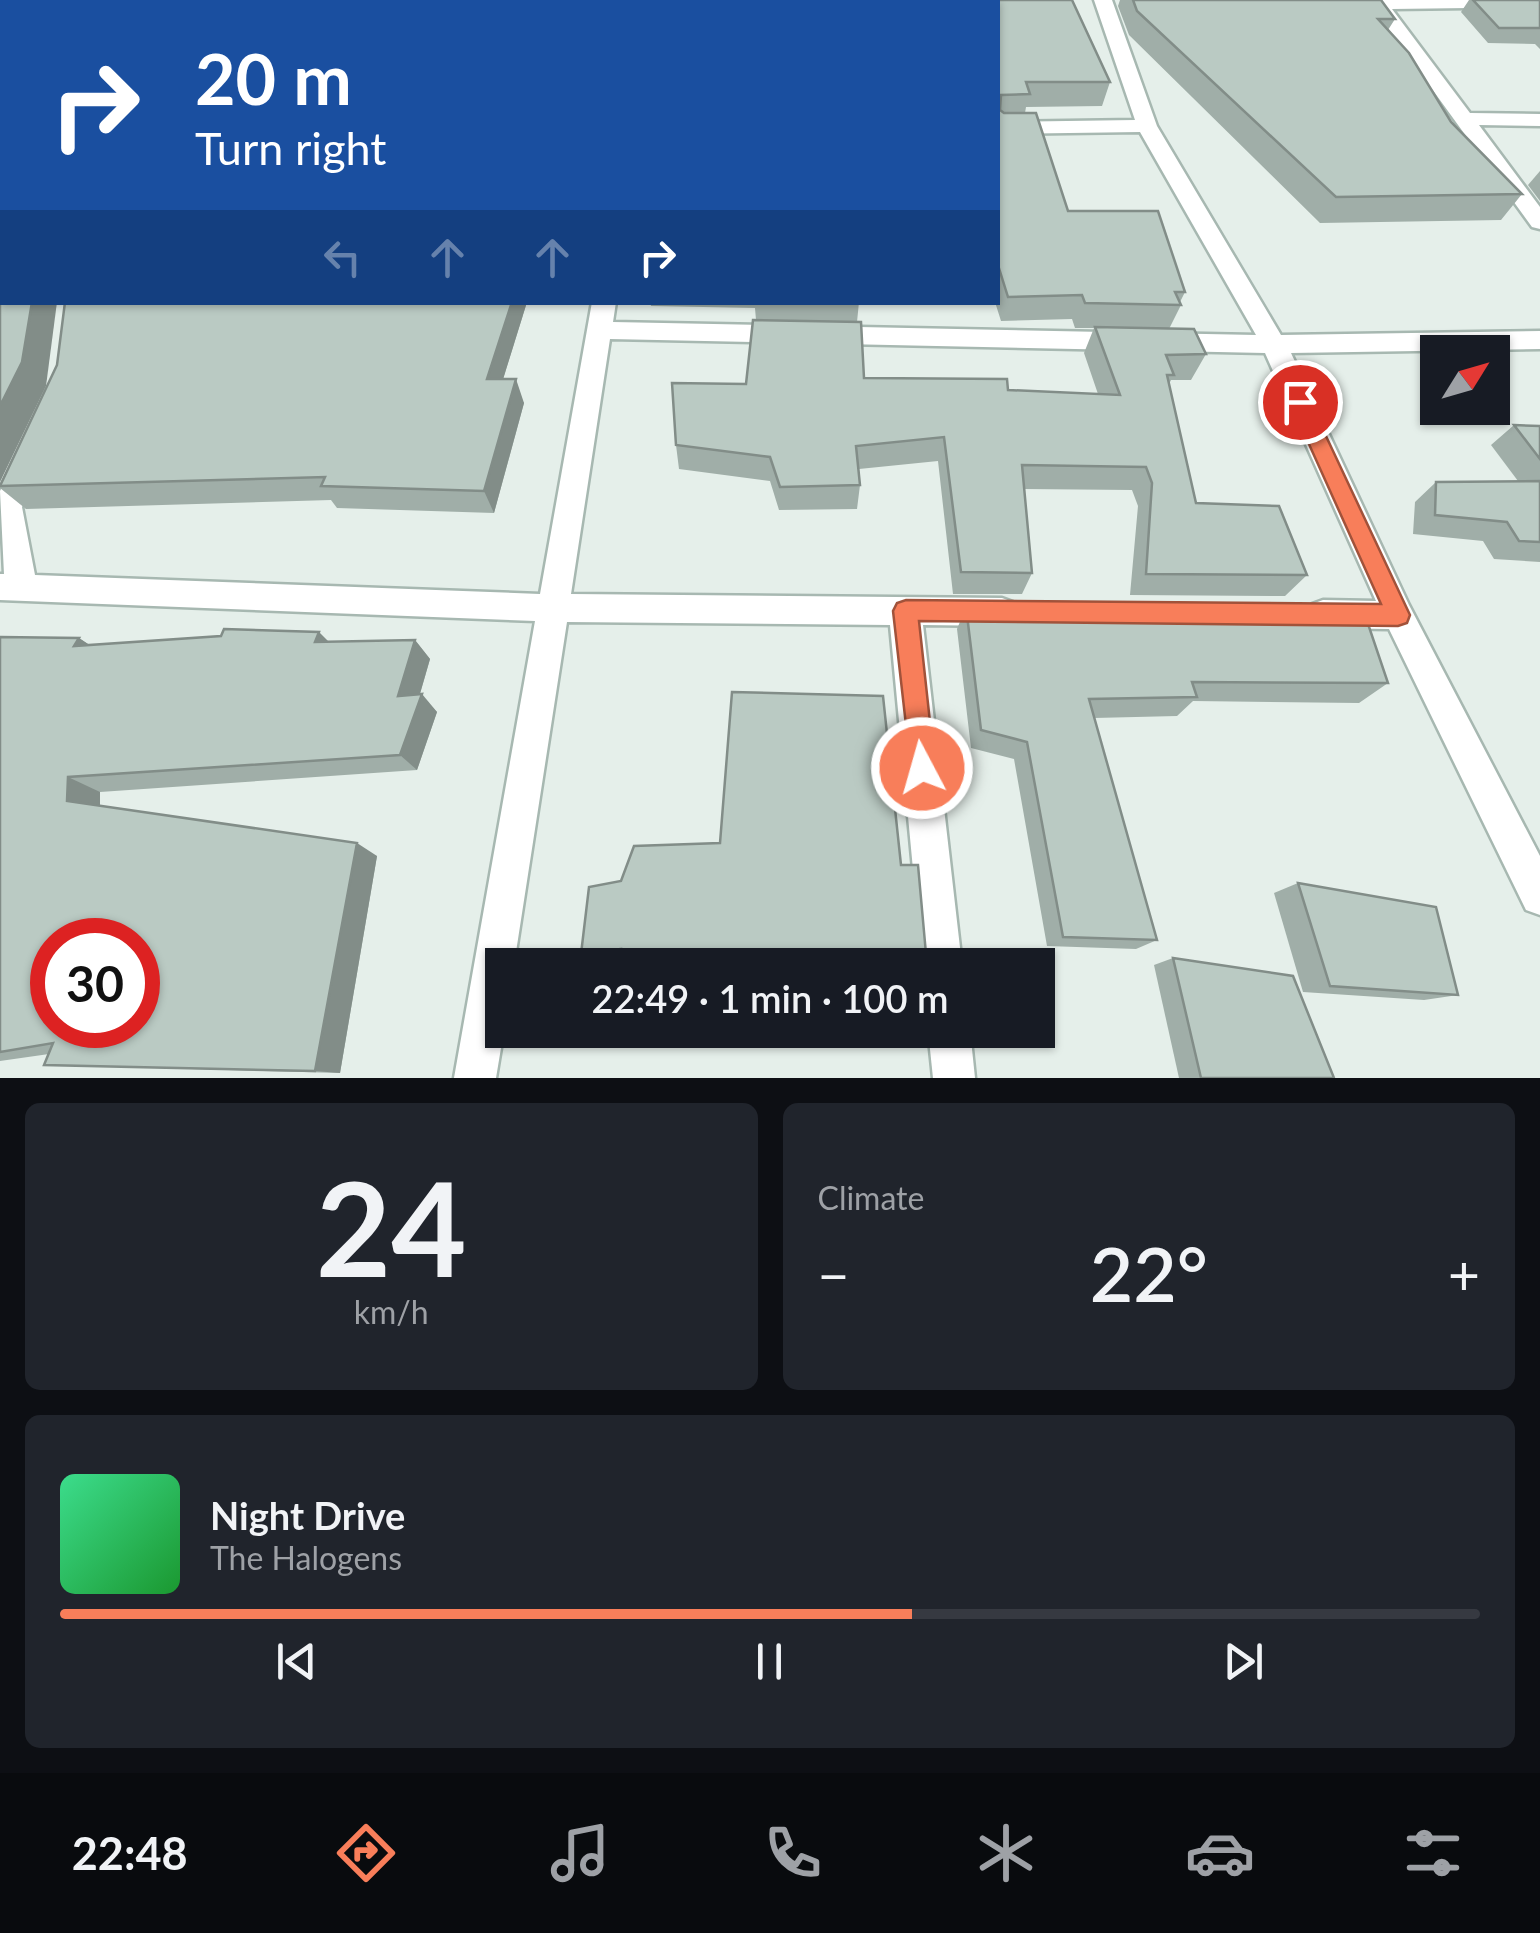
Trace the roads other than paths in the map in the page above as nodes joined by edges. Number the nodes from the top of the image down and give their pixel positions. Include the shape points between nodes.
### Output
1 (1103, 0) edge
2 (1540, 2) edge
3 (1322, 3) edge
4 (1380, 5) junction
5 (1463, 119) junction
6 (1540, 120) edge
7 (1147, 126) junction
8 (1000, 128) edge
9 (1540, 222) edge
10 (602, 316) edge
11 (1540, 340) edge
12 (1274, 344) junction
13 (39, 438) edge
14 (11, 588) edge
15 (552, 608) junction
16 (906, 611) junction
17 (1024, 612) edge
18 (1300, 614) edge
19 (1398, 615) junction
20 (1540, 896) edge
21 (940, 948) edge
22 (951, 1048) edge
23 (475, 1078) edge
24 (954, 1078) edge

1 - 7 street
2 - 4 street
3 - 4 street
4 - 5 street
5 - 6 street
5 - 9 street
7 - 8 street
7 - 12 street
10 - 12 street
10 - 15 street
11 - 12 street
12 - 19 street
13 - 14 street via 7,506
14 - 15 street
15 - 16 street
15 - 23 street
16 - 17 street
16 - 21 street
18 - 19 street
19 - 20 street
22 - 24 street

